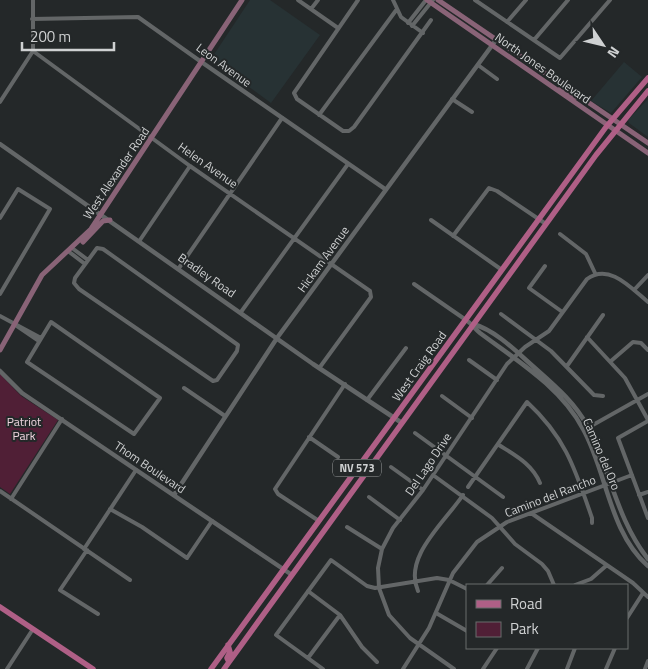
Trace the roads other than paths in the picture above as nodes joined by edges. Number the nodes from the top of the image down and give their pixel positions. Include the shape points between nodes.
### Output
1 (33, 0) edge
2 (242, 0) edge
3 (298, 0) edge
4 (318, 0) edge
5 (358, 0) edge
6 (393, 0) edge
7 (438, 0) edge
8 (475, 0) edge
9 (526, 0) edge
10 (568, 0) edge
11 (603, 0) edge
12 (610, 0) edge
13 (429, 1) edge
14 (482, 2) edge
15 (606, 5) junction
16 (311, 9) junction
17 (397, 9) junction
18 (32, 20) junction
19 (430, 20) dead end
20 (507, 22) junction
21 (410, 24) junction
22 (338, 28) junction
23 (423, 33) junction
24 (534, 40) junction
25 (494, 42) junction
26 (32, 52) junction
27 (200, 61) junction
28 (478, 65) junction
29 (550, 77) junction
30 (648, 78) edge
31 (498, 79) dead end
32 (557, 90) junction
33 (648, 91) edge
34 (452, 99) junction
35 (586, 100) junction
36 (0, 102) edge
37 (472, 112) dead end
38 (320, 115) junction
39 (282, 118) junction
40 (612, 119) junction
41 (620, 124) junction
42 (608, 125) junction
43 (615, 130) junction
44 (151, 137) junction
45 (648, 143) edge
46 (0, 144) edge
47 (648, 153) edge
48 (348, 164) junction
49 (190, 166) junction
50 (385, 189) junction
51 (230, 194) junction
52 (554, 198) junction
53 (561, 203) junction
54 (100, 214) junction
55 (0, 218) edge
56 (539, 219) junction
57 (110, 220) junction
58 (431, 220) dead end
59 (546, 224) junction
60 (560, 234) dead end
61 (453, 236) junction
62 (295, 238) junction
63 (140, 240) junction
64 (72, 248) junction
65 (87, 262) junction
66 (332, 264) junction
67 (546, 266) dead end
68 (180, 268) junction
69 (502, 270) junction
70 (595, 273) junction
71 (648, 275) edge
72 (414, 284) dead end
73 (634, 290) junction
74 (0, 294) edge
75 (648, 302) edge
76 (561, 311) junction
77 (242, 312) junction
78 (501, 314) dead end
79 (603, 315) dead end
80 (0, 316) edge
81 (466, 320) junction
82 (14, 324) junction
83 (473, 324) junction
84 (587, 337) junction
85 (277, 338) junction
86 (40, 340) junction
87 (537, 340) junction
88 (406, 348) dead end
89 (0, 350) edge
90 (648, 350) edge
91 (518, 353) junction
92 (513, 357) junction
93 (469, 360) dead end
94 (611, 361) junction
95 (567, 366) junction
96 (320, 367) junction
97 (0, 371) edge
98 (496, 380) junction
99 (345, 384) junction
100 (184, 388) dead end
101 (648, 394) edge
102 (442, 396) dead end
103 (603, 396) dead end
104 (367, 400) junction
105 (639, 400) junction
106 (225, 416) junction
107 (394, 417) junction
108 (472, 418) junction
109 (62, 419) junction
110 (648, 420) edge
111 (402, 423) junction
112 (586, 429) junction
113 (416, 433) dead end
114 (308, 437) junction
115 (499, 445) junction
116 (447, 455) junction
117 (338, 457) dead end
118 (391, 466) dead end
119 (136, 470) junction
120 (433, 475) junction
121 (632, 475) junction
122 (476, 478) junction
123 (540, 483) dead end
124 (610, 483) junction
125 (605, 485) junction
126 (468, 487) dead end
127 (423, 490) junction
128 (0, 492) edge
129 (648, 492) edge
130 (584, 493) junction
131 (174, 495) junction
132 (463, 495) junction
133 (640, 495) junction
134 (369, 497) dead end
135 (503, 497) dead end
136 (11, 499) junction
137 (110, 509) junction
138 (531, 513) junction
139 (648, 518) edge
140 (400, 520) junction
141 (318, 521) junction
142 (212, 522) junction
143 (592, 523) dead end
144 (499, 526) junction
145 (347, 527) dead end
146 (382, 549) junction
147 (86, 550) junction
148 (648, 559) edge
149 (607, 565) junction
150 (648, 566) edge
151 (502, 568) dead end
152 (283, 569) junction
153 (292, 575) junction
154 (130, 580) dead end
155 (449, 580) junction
156 (414, 582) junction
157 (488, 584) edge
158 (554, 584) edge
159 (580, 584) edge
160 (378, 588) junction
161 (466, 589) edge
162 (308, 591) junction
163 (418, 591) dead end
164 (643, 593) junction
165 (648, 597) edge
166 (0, 607) edge
167 (436, 613) junction
168 (98, 614) dead end
169 (340, 615) junction
170 (628, 616) edge
171 (34, 629) junction
172 (466, 630) edge
173 (235, 636) junction
174 (420, 644) junction
175 (228, 645) junction
176 (496, 649) edge
177 (537, 649) edge
178 (576, 649) edge
179 (615, 649) edge
180 (236, 652) junction
181 (308, 658) junction
182 (648, 661) edge
183 (229, 662) junction
184 (377, 662) dead end
185 (7, 669) edge
186 (93, 669) edge
187 (211, 669) edge
188 (224, 669) edge
189 (322, 669) edge
190 (403, 669) edge
191 (454, 669) edge
192 (483, 669) edge
193 (527, 669) edge
194 (567, 669) edge
195 (606, 669) edge
196 (645, 669) edge

1 - 18 street
2 - 27 main road, West Alexander Road
3 - 16 street
4 - 16 street
5 - 22 street
6 - 17 street
7 - 25 main road, North Jones Boulevard
8 - 14 street
9 - 20 street
10 - 24 street
11 - 15 street
12 - 15 street
13 - 21 street
13 - 25 main road, North Jones Boulevard
14 - 20 street
15 - 24 street via 560,58
16 - 22 street
17 - 21 street
17 - 38 street
18 - 26 street
18 - 27 street, Leon Avenue via 138,17
19 - 23 street
20 - 24 street
21 - 23 street
22 - 38 street via 294,93
23 - 38 street via 349,131 343,131
25 - 28 street, Hickam Avenue
25 - 29 main road, North Jones Boulevard
25 - 32 main road, North Jones Boulevard
26 - 36 street
26 - 44 street, Helen Avenue
27 - 39 street, Leon Avenue
27 - 44 main road, West Alexander Road
28 - 31 street
28 - 34 street, Hickam Avenue
29 - 32 main road
29 - 35 main road, North Jones Boulevard
30 - 40 main road, West Craig Road / NV 573
32 - 35 main road via 563,89
32 - 42 main road, North Jones Boulevard
33 - 41 main road, West Craig Road / NV 573
34 - 37 street
34 - 50 street, Hickam Avenue
35 - 40 main road, North Jones Boulevard
39 - 48 street, Leon Avenue
39 - 51 street
40 - 41 main road, North Jones Boulevard
40 - 42 main road, West Craig Road / NV 573
41 - 43 main road, West Craig Road / NV 573
41 - 45 main road, North Jones Boulevard
42 - 43 main road, North Jones Boulevard
42 - 52 main road, West Craig Road / NV 573
43 - 47 main road, North Jones Boulevard
43 - 53 main road, West Craig Road / NV 573
44 - 49 street, Helen Avenue
44 - 54 main road, West Alexander Road
46 - 54 street, Bradley Road
48 - 50 street, Leon Avenue
48 - 62 street
49 - 51 street, Helen Avenue
49 - 63 street
50 - 66 street, Hickam Avenue
51 - 62 street, Helen Avenue
51 - 68 street
52 - 53 main road
52 - 56 main road, West Craig Road / NV 573
53 - 59 main road, West Craig Road / NV 573
54 - 57 street, Bradley Road
54 - 64 main road, West Alexander Road
55 - 74 street via 18,189 50,209
56 - 59 street
56 - 61 street via 489,188
56 - 69 main road, West Craig Road / NV 573
57 - 63 street, Bradley Road
57 - 64 main road via 103,221 92,234
58 - 61 street
59 - 83 main road, West Craig Road / NV 573
60 - 70 street via 586,254
61 - 69 street
62 - 66 street, Helen Avenue
62 - 77 street
63 - 68 street, Bradley Road
64 - 65 street
64 - 82 main road, West Alexander Road via 57,258 42,275
65 - 65 street via 74,283 213,381 219,378 237,351 238,344 97,248
66 - 85 street, Hickam Avenue
66 - 96 street, Helen Avenue via 372,294
67 - 76 street via 530,288
68 - 77 street, Bradley Road
69 - 81 main road, West Craig Road / NV 573
70 - 73 street via 610,273
70 - 76 street, Del Lago Drive
71 - 73 street
72 - 81 street
73 - 75 street
76 - 87 street, Del Lago Drive via 549,331
77 - 85 street, Bradley Road
78 - 87 street
79 - 84 street
80 - 82 street
81 - 83 street, Camino del Oro
81 - 107 main road, West Craig Road / NV 573
82 - 86 street
82 - 89 main road, West Alexander Road
83 - 91 street, Camino del Oro
83 - 92 street, Camino del Oro via 477,331
83 - 111 main road, West Craig Road / NV 573
84 - 94 street
84 - 95 street
85 - 96 street, Bradley Road
85 - 106 street, Hickam Avenue
86 - 86 street via 27,362 134,434 160,398 51,322
87 - 91 street, Del Lago Drive
87 - 95 street
88 - 104 street
90 - 94 street via 641,343 633,342
91 - 92 street, Del Lago Drive
91 - 112 street, Camino del Oro via 574,405
92 - 98 street, Del Lago Drive
92 - 112 street, Camino del Oro via 558,396
93 - 98 street
94 - 105 street
95 - 103 street via 594,395
96 - 99 street, Bradley Road
97 - 109 street, Thom Boulevard via 22,394
98 - 108 street, Del Lago Drive
99 - 104 street, Bradley Road
99 - 114 street
100 - 106 street
101 - 105 street
102 - 108 street
104 - 107 street, Bradley Road
105 - 110 street
105 - 112 street
106 - 131 street, Hickam Avenue
107 - 111 street, Bradley Road
107 - 141 main road, West Craig Road / NV 573
108 - 116 street, Del Lago Drive
109 - 119 street, Thom Boulevard
109 - 136 street
110 - 121 street via 618,438
111 - 153 main road, West Craig Road / NV 573
112 - 124 street, Camino del Oro
112 - 125 street, Camino del Oro
113 - 116 street
114 - 117 street
114 - 141 street via 275,489
115 - 122 street
115 - 123 street via 527,463
115 - 130 street via 527,402 557,434
116 - 120 street, Del Lago Drive
116 - 122 street
118 - 127 street
119 - 131 street, Thom Boulevard
119 - 137 street
120 - 127 street, Del Lago Drive
120 - 132 street
121 - 124 street, Camino del Rancho
121 - 133 street
122 - 126 street
122 - 135 street
124 - 125 street, Camino del Rancho
124 - 148 street, Camino del Oro via 631,534
125 - 130 street, Camino del Rancho
125 - 150 street, Camino del Oro via 624,536
127 - 140 street, Del Lago Drive
128 - 136 street
129 - 133 street
130 - 138 street, Camino del Rancho
130 - 143 street
131 - 142 street, Thom Boulevard
132 - 144 street
132 - 156 street via 419,554
133 - 139 street
134 - 140 street
136 - 147 street
137 - 142 street via 187,558
137 - 147 street
138 - 144 street, Camino del Rancho
138 - 149 street
140 - 146 street, Del Lago Drive via 388,534
141 - 152 main road, West Craig Road / NV 573
142 - 152 street, Thom Boulevard
144 - 155 street, Camino del Rancho via 463,557
144 - 158 street via 515,544 542,564
145 - 146 street
146 - 160 street, Del Lago Drive
147 - 154 street
147 - 168 street via 60,590
149 - 159 street via 592,579
149 - 164 street
151 - 157 street
152 - 153 street, Thom Boulevard
152 - 173 main road, West Craig Road / NV 573
153 - 180 main road, West Craig Road / NV 573
155 - 156 street via 438,578
155 - 161 street
155 - 167 street, Camino del Rancho
156 - 160 street
156 - 163 street
160 - 162 street via 367,586 330,560
160 - 174 street via 389,615 398,627
162 - 169 street
162 - 181 street via 276,635
164 - 165 street
164 - 170 street
166 - 171 main road
167 - 172 street
167 - 174 street, Camino del Rancho
169 - 181 street
169 - 184 street via 362,647
171 - 185 street
171 - 186 main road
173 - 175 main road, West Craig Road / NV 573
173 - 180 main road
174 - 190 street, Camino del Rancho
174 - 191 street
175 - 183 main road
175 - 187 main road, West Craig Road / NV 573
176 - 192 street
177 - 193 street
178 - 194 street
179 - 195 street
180 - 183 main road, West Craig Road / NV 573
181 - 189 street
182 - 196 street
183 - 188 main road, West Craig Road / NV 573

